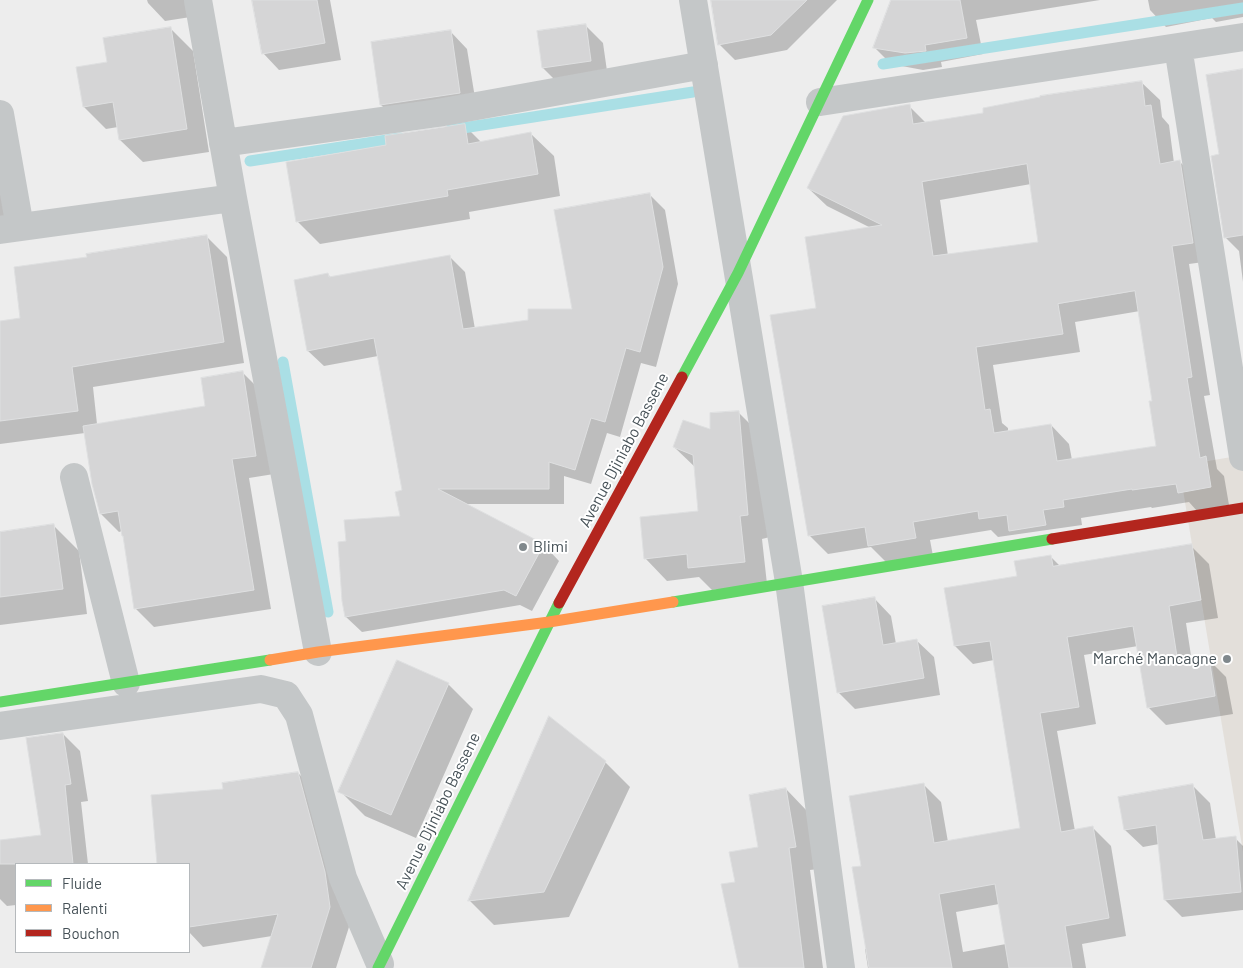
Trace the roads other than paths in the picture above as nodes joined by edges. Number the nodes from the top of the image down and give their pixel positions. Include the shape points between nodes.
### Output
1 (198, 0) edge
2 (693, 0) edge
3 (868, 0) edge
4 (1243, 37) edge
5 (1178, 47) junction
6 (704, 65) junction
7 (820, 102) junction
8 (0, 114) edge
9 (223, 143) junction
10 (233, 198) junction
11 (10, 229) edge
12 (738, 273) junction
13 (1243, 457) edge
14 (74, 477) dead end
15 (1243, 508) edge
16 (789, 582) junction
17 (549, 622) junction
18 (318, 652) junction
19 (126, 683) junction
20 (0, 702) edge
21 (0, 726) edge
22 (379, 966) edge
23 (841, 968) edge

1 - 9 street
2 - 6 street
3 - 7 street, Avenue Djiniabo Bassene
4 - 5 street
5 - 7 street
5 - 13 street
6 - 9 street via 438,113
6 - 12 street
7 - 12 street, Avenue Djiniabo Bassene
8 - 11 street
9 - 10 street
10 - 11 street
10 - 18 street
12 - 16 street
12 - 17 street, Avenue Djiniabo Bassene
14 - 19 street
15 - 16 street
16 - 17 street
16 - 23 street
17 - 18 street
17 - 22 street, Avenue Djiniabo Bassene
18 - 19 street
19 - 20 street
21 - 22 street via 261,689 286,695 299,715 343,878

